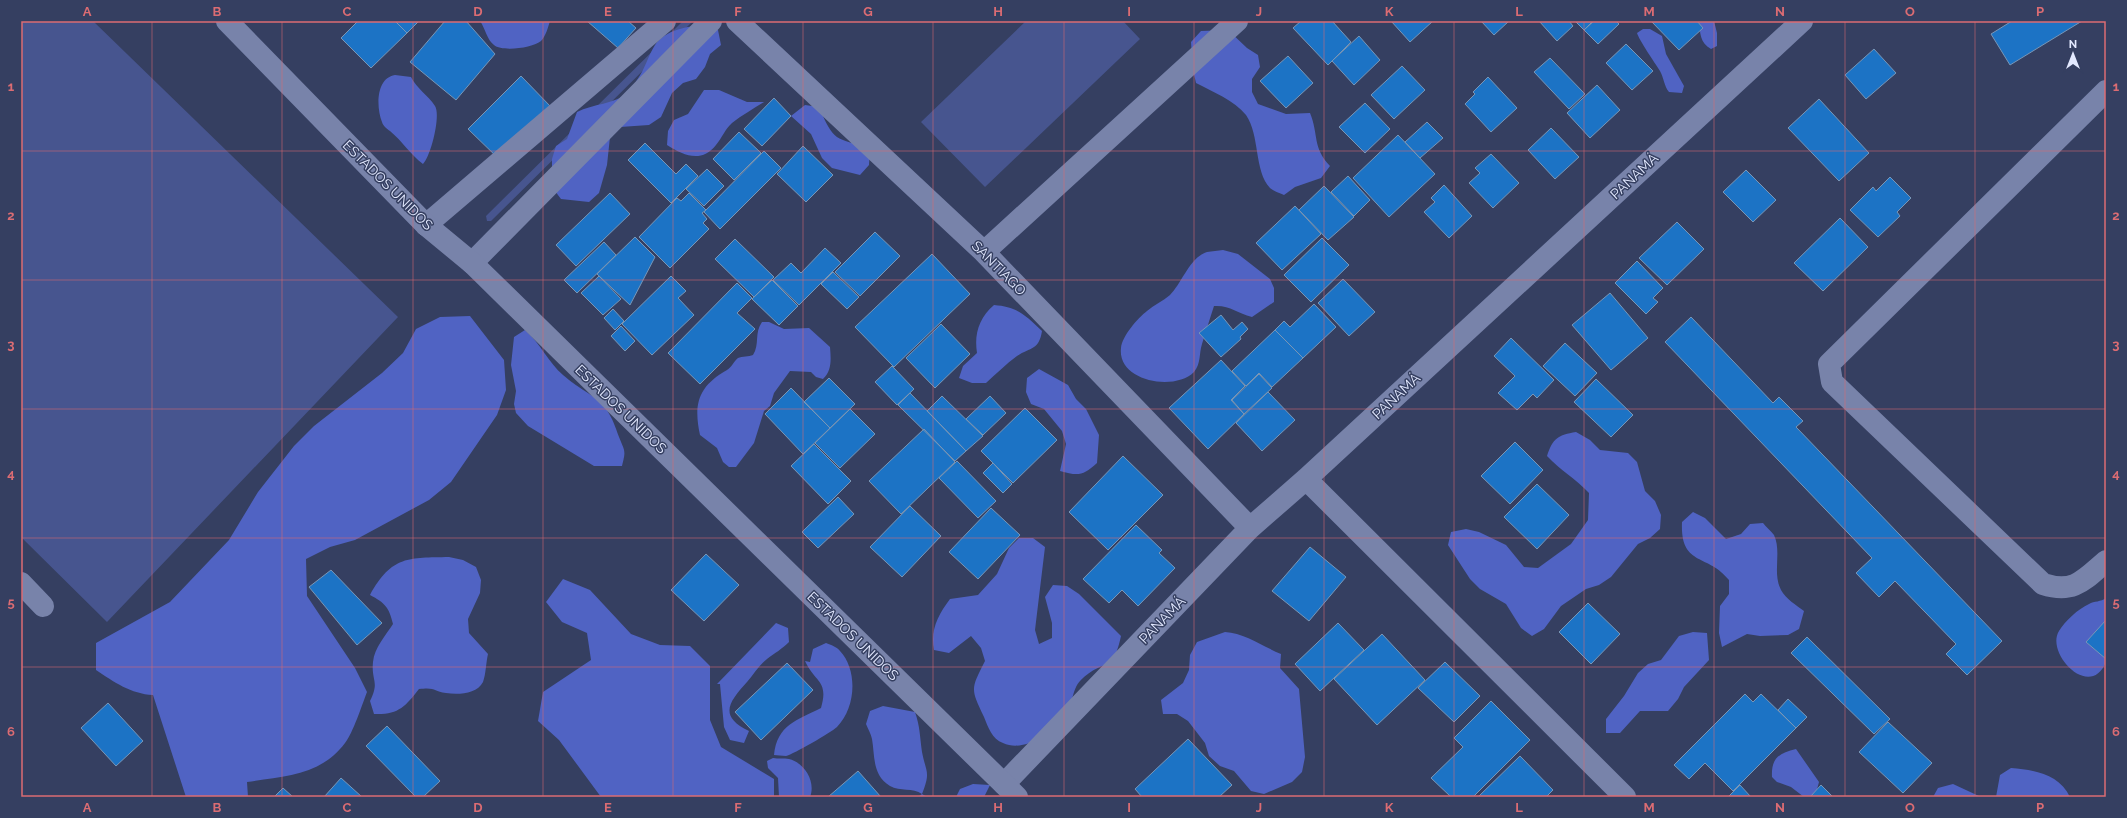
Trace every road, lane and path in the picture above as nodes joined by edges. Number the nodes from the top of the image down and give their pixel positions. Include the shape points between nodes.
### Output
1 (665, 21) edge
2 (711, 21) edge
3 (737, 21) edge
4 (1237, 21) edge
5 (1802, 21) edge
6 (234, 23) edge
7 (2106, 91) edge
8 (426, 225) junction
9 (984, 252) junction
10 (472, 263) junction
11 (1306, 479) junction
12 (1250, 528) junction
13 (2106, 561) edge
14 (21, 583) edge
15 (43, 606) dead end
16 (1010, 791) edge
17 (1625, 797) edge

1 - 8 street
2 - 10 street
3 - 9 street, SANTIAGO
4 - 9 street
5 - 11 street, PANAMÁ
6 - 8 street, ESTADOS UNIDOS
7 - 13 street via 1829,364 1832,382 2043,584 2069,588 2083,581
8 - 10 street, ESTADOS UNIDOS
9 - 12 street, SANTIAGO
10 - 16 street, ESTADOS UNIDOS
11 - 12 street, PANAMÁ
11 - 17 street
12 - 16 street, PANAMÁ
14 - 15 street

